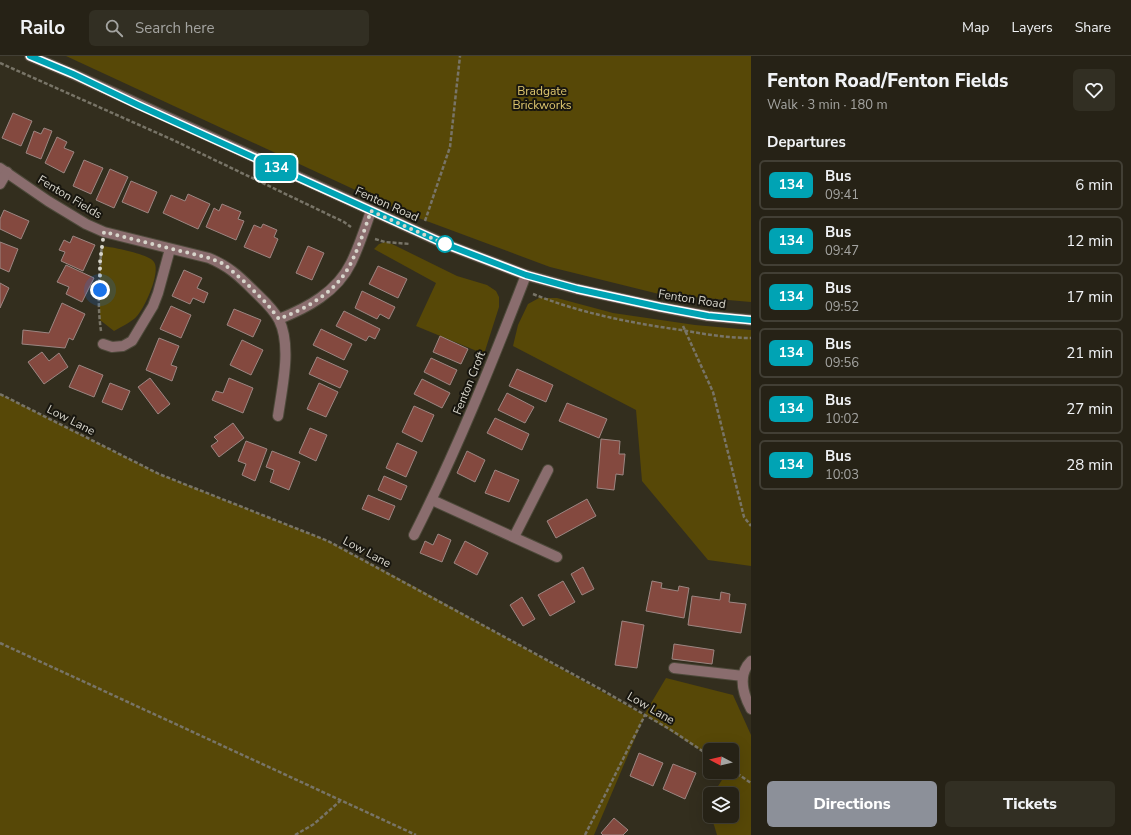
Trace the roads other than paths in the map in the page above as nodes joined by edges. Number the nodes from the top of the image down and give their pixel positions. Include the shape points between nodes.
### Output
1 (30, 56) edge
2 (4, 170) edge
3 (0, 184) edge
4 (371, 211) junction
5 (170, 249) junction
6 (526, 275) junction
7 (279, 319) junction
8 (751, 320) edge
9 (103, 344) road end
10 (278, 416) dead end
11 (548, 470) dead end
12 (432, 500) junction
13 (414, 535) dead end
14 (514, 537) junction
15 (557, 557) dead end
16 (751, 661) edge
17 (674, 668) dead end
18 (743, 676) junction
19 (751, 710) edge

1 - 4 street, Fenton Road
2 - 3 street, Fenton Fields
2 - 5 street, Fenton Fields via 73,217 104,232
4 - 6 street, Fenton Road via 445,244
4 - 7 street via 350,264 336,285 298,312
5 - 7 street, Fenton Fields via 224,264 262,298
5 - 9 street via 155,299 132,341 123,346
6 - 8 street, Fenton Road via 675,310
6 - 12 street, Fenton Croft via 478,397
7 - 10 street, Fenton Fields via 284,334 285,360
11 - 14 street
12 - 13 street, Fenton Croft
12 - 14 street
14 - 15 street
16 - 18 street
17 - 18 street
18 - 19 street via 743,692

